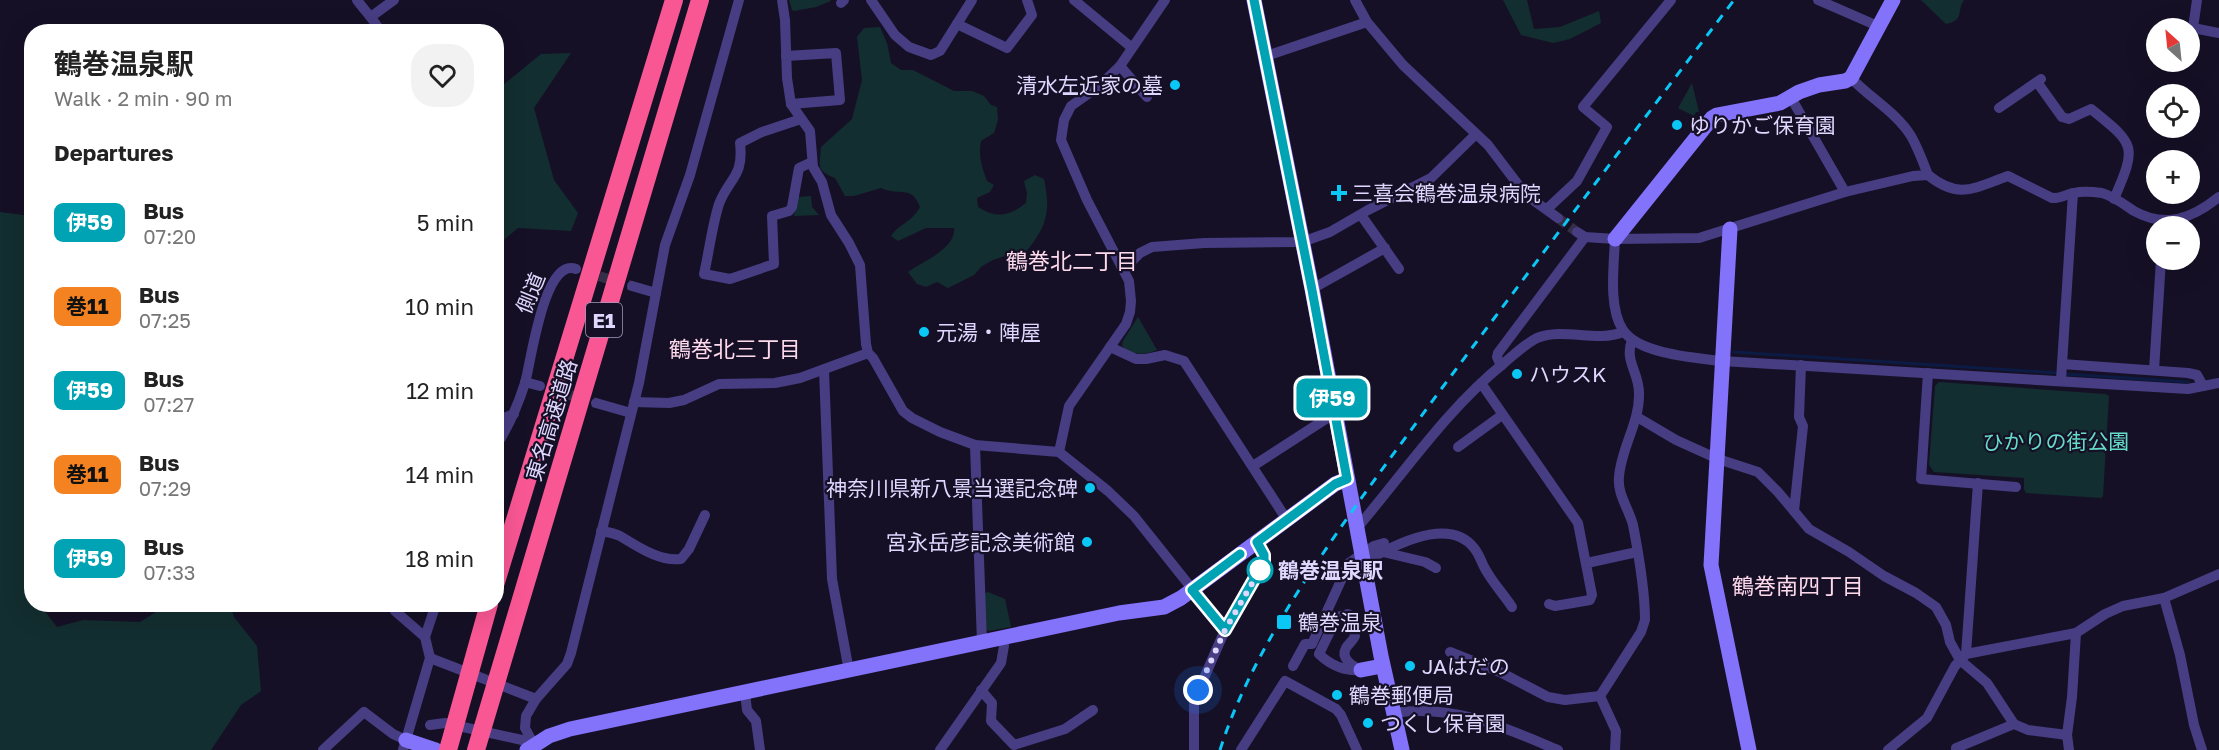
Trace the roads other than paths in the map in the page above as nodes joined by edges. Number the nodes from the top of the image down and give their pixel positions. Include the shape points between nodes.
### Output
1 (357, 0) edge
2 (394, 0) edge
3 (674, 0) edge
4 (700, 0) edge
5 (740, 0) edge
6 (782, 0) edge
7 (872, 0) edge
8 (972, 0) edge
9 (1026, 0) edge
10 (1074, 0) edge
11 (1254, 0) edge
12 (1355, 0) edge
13 (1671, 0) edge
14 (1818, 0) edge
15 (1893, 0) edge
16 (2197, 0) edge
17 (1163, 1) edge
18 (372, 16) junction
19 (1367, 22) junction
20 (376, 24) edge
21 (957, 24) junction
22 (1880, 27) junction
23 (2219, 33) edge
24 (1131, 47) junction
25 (786, 56) junction
26 (1266, 56) junction
27 (1120, 66) junction
28 (1851, 78) junction
29 (1791, 96) junction
30 (1147, 97) dead end
31 (791, 104) junction
32 (1999, 108) dead end
33 (801, 120) junction
34 (1476, 134) junction
35 (812, 162) junction
36 (1928, 175) junction
37 (1845, 192) junction
38 (2073, 193) junction
39 (2219, 197) edge
40 (2114, 199) junction
41 (1547, 209) junction
42 (1361, 215) junction
43 (2190, 216) edge
44 (2146, 217) edge
45 (1558, 219) tunnel mouth
46 (1730, 229) junction
47 (1615, 239) junction
48 (1302, 242) junction
49 (1385, 248) junction
50 (1121, 266) junction
51 (576, 269) dead end
52 (1399, 269) dead end
53 (2160, 270) edge
54 (632, 286) tunnel mouth
55 (1312, 290) junction
56 (656, 293) junction
57 (1623, 332) junction
58 (1632, 340) junction
59 (1110, 347) junction
60 (868, 353) junction
61 (1722, 361) junction
62 (2062, 364) junction
63 (1801, 365) junction
64 (1501, 366) junction
65 (824, 370) junction
66 (2154, 370) junction
67 (1928, 373) junction
68 (2061, 380) junction
69 (525, 382) junction
70 (1481, 383) junction
71 (2219, 383) edge
72 (540, 386) tunnel mouth
73 (2202, 386) junction
74 (634, 402) junction
75 (596, 403) tunnel mouth
76 (631, 413) junction
77 (1335, 413) junction
78 (514, 414) junction
79 (1502, 415) junction
80 (1637, 417) junction
81 (504, 418) edge
82 (504, 434) edge
83 (975, 445) junction
84 (1458, 447) dead end
85 (1059, 452) junction
86 (1718, 459) junction
87 (1253, 466) junction
88 (1347, 479) junction
89 (1978, 483) junction
90 (2016, 487) dead end
91 (1794, 511) junction
92 (705, 515) dead end
93 (1287, 520) junction
94 (1357, 528) junction
95 (601, 531) junction
96 (1257, 542) junction
97 (1384, 548) junction
98 (1637, 552) junction
99 (504, 556) edge
100 (1364, 561) junction
101 (1587, 563) junction
102 (1436, 568) dead end
103 (2219, 574) edge
104 (1192, 590) junction
105 (2164, 598) junction
106 (1549, 604) dead end
107 (1512, 607) dead end
108 (395, 612) edge
109 (433, 612) edge
110 (487, 612) edge
111 (1225, 630) junction
112 (2076, 633) junction
113 (425, 637) junction
114 (1003, 638) junction
115 (982, 643) junction
116 (1450, 651) dead end
117 (1344, 654) junction
118 (1963, 657) junction
119 (430, 658) junction
120 (1333, 664) junction
121 (1293, 666) dead end
122 (1382, 666) junction
123 (1361, 670) junction
124 (849, 671) junction
125 (981, 690) junction
126 (745, 693) junction
127 (1600, 696) junction
128 (536, 699) junction
129 (1093, 710) dead end
130 (1393, 713) junction
131 (2014, 724) junction
132 (430, 725) dead end
133 (2067, 735) junction
134 (404, 745) edge
135 (528, 745) edge
136 (323, 750) edge
137 (436, 750) edge
138 (448, 750) edge
139 (476, 750) edge
140 (760, 750) edge
141 (940, 750) edge
142 (1194, 750) edge
143 (1241, 750) edge
144 (1357, 750) edge
145 (1402, 750) edge
146 (1558, 750) edge
147 (1615, 750) edge
148 (1749, 750) edge
149 (1888, 750) edge
150 (1956, 750) edge
151 (2069, 750) edge
152 (2202, 750) edge

1 - 18 street
2 - 18 street
3 - 99 highway, 東名高速道路 / E1
4 - 139 highway, 東名高速道路 / E1
5 - 56 street via 690,175 665,245
6 - 25 street via 790,19
7 - 21 street via 895,34 909,47 931,55 940,51
8 - 21 street
9 - 21 street via 1032,15 1006,48
10 - 24 street
11 - 26 street
12 - 19 street
13 - 41 street via 1583,107 1607,127 1577,181
14 - 22 street
15 - 22 street
16 - 23 street via 2193,28
17 - 24 street
18 - 20 street
19 - 26 street
19 - 34 street via 1403,65
22 - 28 street
24 - 27 street
25 - 31 street
25 - 31 street via 836,52 840,100
26 - 48 street
27 - 30 street
27 - 50 street via 1071,106 1061,140
28 - 29 street
28 - 36 street via 1900,122 1911,136
29 - 37 street
29 - 47 street via 1780,103 1712,118
31 - 33 street
32 - 40 street via 2039,80 2062,117 2091,109 2130,150
33 - 35 street via 810,131
33 - 35 street via 762,132 740,144 741,163 720,203 704,274 730,279 774,264 772,216 792,207 799,168
34 - 41 street via 1526,195
34 - 42 street via 1431,178
35 - 60 street via 831,215 860,265
36 - 37 street
36 - 38 street via 1938,183 1963,191 2008,176 2052,198
37 - 46 street
38 - 40 street via 2103,193
38 - 62 street
39 - 43 street
40 - 44 street
41 - 45 street
42 - 48 street
42 - 49 street
46 - 47 street via 1699,238
46 - 61 street
47 - 57 street via 1615,304
47 - 64 street via 1581,235 1498,353
48 - 50 street via 1152,247
48 - 55 street
49 - 52 street
49 - 55 street
50 - 59 street via 1131,291 1130,312
51 - 69 street, 側道 via 560,271 554,279 537,327
53 - 66 street
54 - 56 street
55 - 77 street
56 - 74 street
57 - 58 street
57 - 64 street via 1611,337 1552,334 1530,342
58 - 61 street via 1663,352
58 - 80 street via 1628,351 1639,391
59 - 85 street via 1069,406
59 - 87 street via 1136,359 1165,355 1184,361
60 - 65 street
60 - 83 street via 903,411 940,432
61 - 63 street
61 - 86 street
62 - 66 street
62 - 68 street
63 - 67 street
63 - 91 street via 1799,417 1803,426
64 - 70 street
65 - 74 street via 775,383 718,384 669,403
65 - 124 street via 832,579
66 - 73 street via 2197,375
67 - 68 street
67 - 89 street via 1921,479
68 - 73 street via 2188,389
69 - 72 street
69 - 78 street, 側道
70 - 79 street
70 - 94 street via 1449,415
71 - 73 street
74 - 76 street
75 - 76 street
76 - 95 street
77 - 87 street
77 - 88 street
78 - 81 street
78 - 82 street, 側道
79 - 84 street
79 - 101 street via 1578,523
80 - 86 street
80 - 98 street via 1618,479
83 - 85 street
83 - 115 street
85 - 104 street via 1134,516
86 - 91 street via 1758,472
86 - 148 street via 1711,565
87 - 93 street
88 - 93 street
88 - 94 street
89 - 90 street
89 - 118 street
91 - 118 street via 1809,529 1936,607 1950,642
92 - 95 street via 689,549 681,559 670,561 618,535
93 - 96 street
94 - 100 street
95 - 128 street via 567,664
96 - 104 street
96 - 111 street via 1264,562
97 - 100 street
97 - 102 street
97 - 107 street via 1436,534 1460,537 1475,548 1487,573
97 - 121 street via 1374,546 1348,563 1312,644 1305,641
98 - 101 street
98 - 127 street via 1646,620
100 - 122 street
101 - 106 street via 1590,600
103 - 105 street
104 - 111 street
104 - 114 street via 1164,607
105 - 112 street via 2123,606
105 - 152 street
108 - 113 street
109 - 113 street
110 - 138 highway
111 - 142 street via 1194,701
112 - 118 street
112 - 133 street
113 - 119 street
114 - 115 street
114 - 125 street via 1001,663
115 - 124 street
116 - 127 street via 1548,697 1566,700
117 - 120 street
117 - 120 street via 1355,636 1351,616 1344,614 1337,617 1319,651 1321,657
117 - 123 street via 1349,663
118 - 131 street via 1987,683
118 - 149 street via 1927,718
119 - 128 street
119 - 134 street
120 - 123 street via 1344,670
122 - 123 street
122 - 130 street
124 - 126 street
125 - 129 street via 992,703 991,721 1014,744 1065,729
125 - 141 street
126 - 135 street via 570,729
126 - 140 street via 747,710 756,721
127 - 147 street via 1616,731
128 - 135 street via 526,716
130 - 145 street
130 - 146 street via 1416,710 1483,719
131 - 133 street via 2028,730
131 - 150 street
132 - 135 street via 445,723
133 - 151 street
134 - 136 street via 364,712
134 - 137 street
143 - 144 street via 1285,681 1336,709

